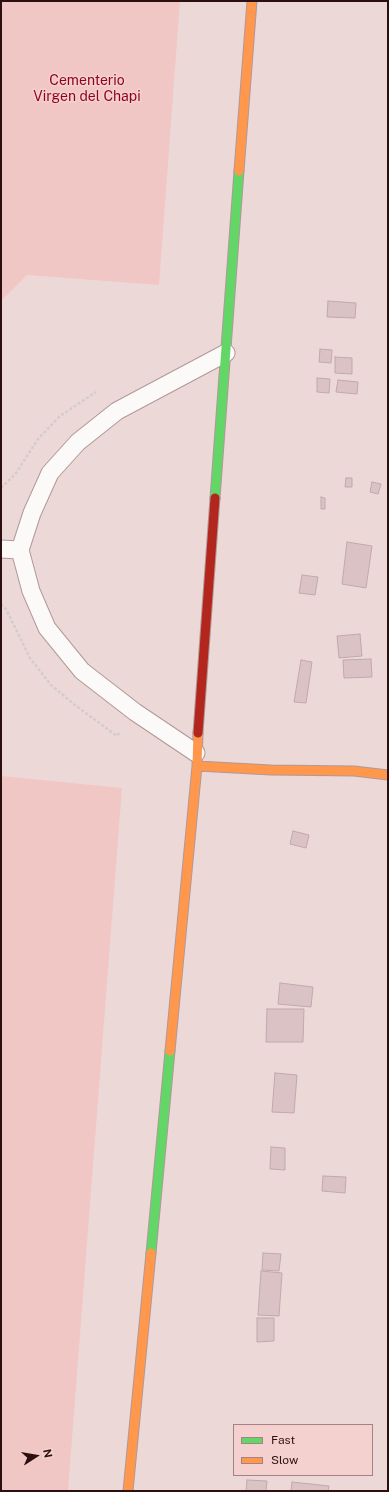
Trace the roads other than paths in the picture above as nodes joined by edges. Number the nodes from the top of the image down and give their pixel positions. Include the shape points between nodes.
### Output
1 (252, 1) edge
2 (226, 353) junction
3 (1, 549) edge
4 (20, 550) junction
5 (196, 760) junction
6 (388, 775) edge
7 (128, 1491) edge

1 - 2 street
2 - 4 lane via 117,411 78,442 50,473 32,513
2 - 5 street
3 - 4 lane
4 - 5 lane via 31,591 47,628 82,671
5 - 6 street via 271,770 354,771
5 - 7 street

